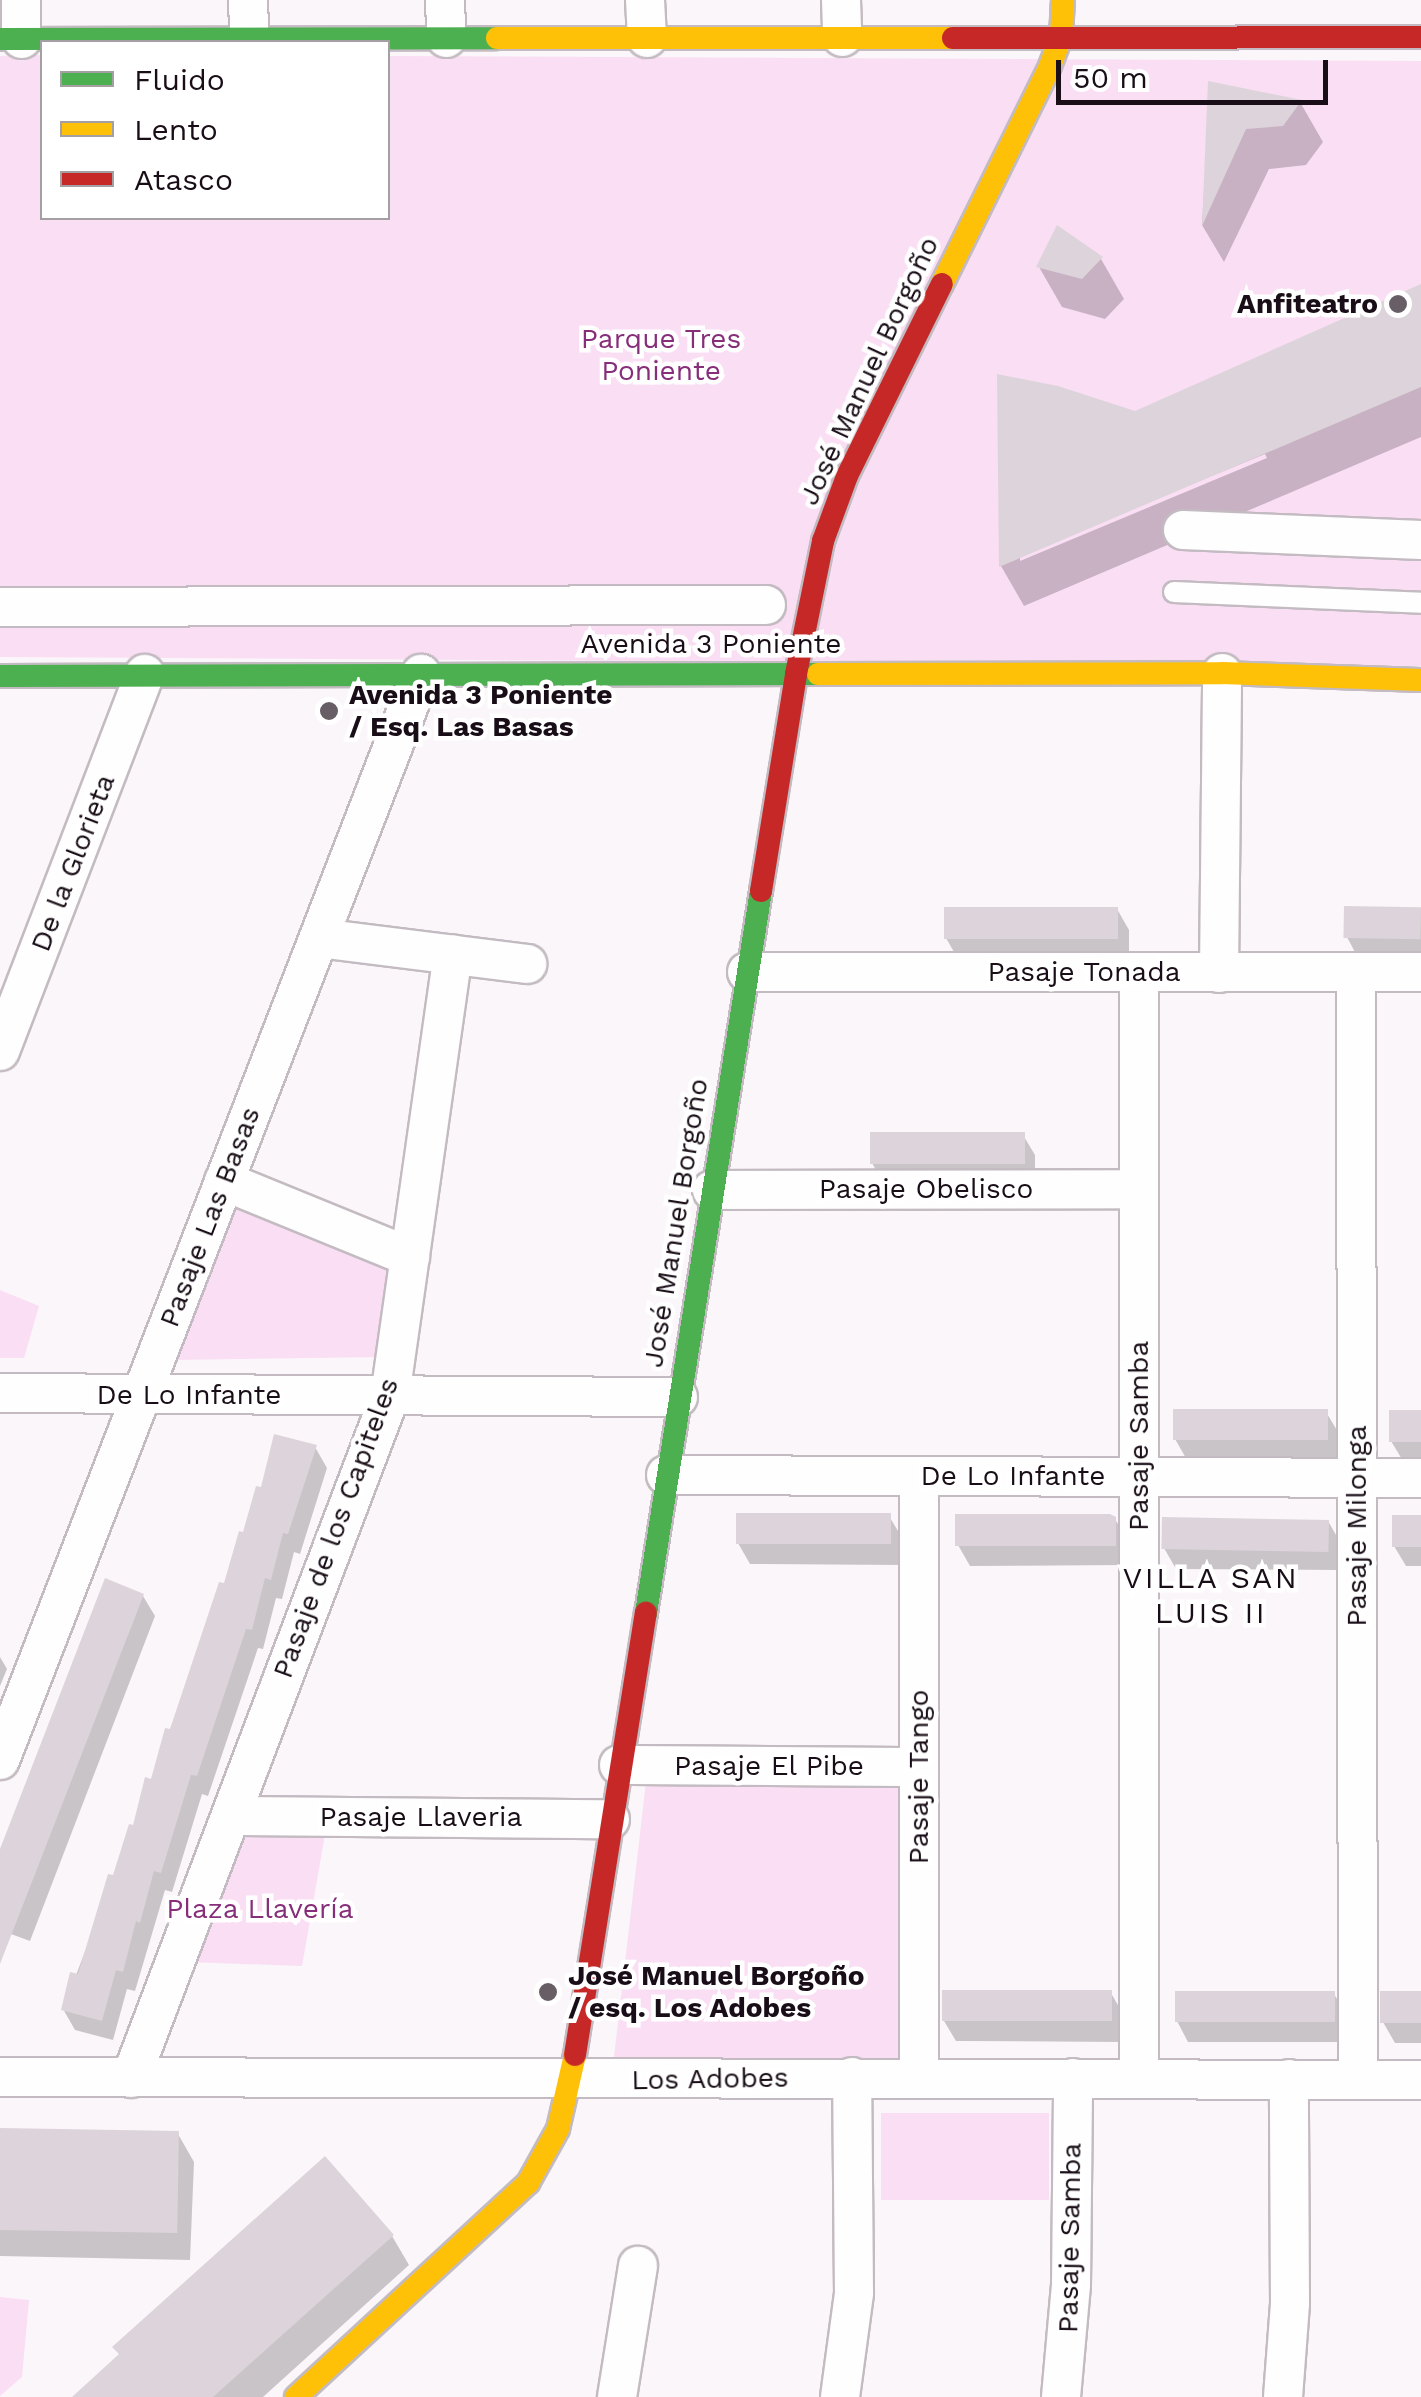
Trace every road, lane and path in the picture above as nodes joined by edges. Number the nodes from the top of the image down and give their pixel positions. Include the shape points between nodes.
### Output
1 (21, 0) edge
2 (248, 0) edge
3 (445, 0) edge
4 (646, 0) edge
5 (842, 0) edge
6 (1064, 0) edge
7 (1061, 37) junction
8 (1421, 37) edge
9 (249, 38) junction
10 (446, 38) junction
11 (646, 38) junction
12 (842, 38) junction
13 (11, 39) edge
14 (1183, 530) dead end
15 (1421, 540) edge
16 (1174, 592) dead end
17 (1421, 602) edge
18 (766, 606) dead end
19 (0, 607) edge
20 (1222, 673) junction
21 (145, 674) junction
22 (421, 674) junction
23 (796, 674) junction
24 (0, 676) edge
25 (1421, 680) edge
26 (319, 938) junction
27 (454, 954) junction
28 (527, 964) dead end
29 (747, 972) junction
30 (1139, 972) junction
31 (1218, 972) junction
32 (1356, 972) junction
33 (1421, 972) edge
34 (0, 1051) edge
35 (224, 1182) junction
36 (1139, 1189) junction
37 (712, 1190) junction
38 (410, 1257) junction
39 (0, 1394) edge
40 (142, 1394) junction
41 (390, 1396) junction
42 (678, 1398) junction
43 (666, 1475) junction
44 (919, 1476) junction
45 (1139, 1477) junction
46 (1356, 1478) junction
47 (1421, 1478) edge
48 (0, 1760) edge
49 (619, 1765) junction
50 (919, 1767) junction
51 (231, 1816) junction
52 (610, 1819) junction
53 (0, 2077) edge
54 (852, 2077) junction
55 (131, 2078) junction
56 (919, 2078) junction
57 (1072, 2078) junction
58 (1139, 2079) junction
59 (1288, 2080) junction
60 (1358, 2080) junction
61 (1421, 2080) edge
62 (571, 2081) junction
63 (638, 2266) dead end
64 (300, 2396) edge
65 (617, 2397) edge
66 (840, 2397) edge
67 (1062, 2397) edge
68 (1283, 2397) edge

1 - 13 street
2 - 9 street
3 - 10 street
4 - 11 street
5 - 12 street
6 - 7 main road, José Manuel Borgoño
7 - 8 main road
7 - 12 main road
7 - 23 main road, José Manuel Borgoño via 841,490 823,541
9 - 10 main road
9 - 13 main road
10 - 11 main road
11 - 12 main road
14 - 15 street
16 - 17 lane
18 - 19 street
20 - 23 main road, Avenida 3 Poniente
20 - 25 main road, Avenida 3 Poniente
20 - 31 street
21 - 22 main road, Avenida 3 Poniente
21 - 24 main road, Avenida 3 Poniente
21 - 34 street, De la Glorieta
22 - 23 main road, Avenida 3 Poniente
22 - 26 street, Pasaje Las Basas
23 - 29 main road, José Manuel Borgoño
26 - 27 street
26 - 35 street, Pasaje Las Basas
27 - 28 street
27 - 38 street, Pasaje de los Capiteles
29 - 30 street, Pasaje Tonada
29 - 37 main road, José Manuel Borgoño
30 - 31 street, Pasaje Tonada
30 - 36 street, Pasaje Samba
31 - 32 street, Pasaje Tonada
32 - 33 street, Pasaje Tonada
32 - 46 street, Pasaje Milonga
35 - 38 street
35 - 40 street, Pasaje Las Basas
36 - 37 street, Pasaje Obelisco
36 - 45 street, Pasaje Samba
37 - 42 main road, José Manuel Borgoño
38 - 41 street, Pasaje de los Capiteles
39 - 40 street, De Lo Infante
40 - 41 street, De Lo Infante
40 - 48 street, Pasaje Las Basas
41 - 42 street, De Lo Infante
41 - 51 street, Pasaje de los Capiteles
42 - 43 main road, José Manuel Borgoño
43 - 44 street, De Lo Infante
43 - 49 main road, José Manuel Borgoño
44 - 45 street, De Lo Infante
44 - 50 street, Pasaje Tango
45 - 46 street, De Lo Infante
45 - 58 street, Pasaje Samba
46 - 47 street, De Lo Infante
46 - 60 street, Pasaje Milonga
49 - 50 street, Pasaje El Pibe
49 - 52 main road, José Manuel Borgoño
50 - 56 street, Pasaje Tango
51 - 52 street, Pasaje Llaveria
51 - 55 street, Pasaje de los Capiteles
52 - 62 main road, José Manuel Borgoño
53 - 55 street, Los Adobes
54 - 56 street, Los Adobes
54 - 62 street, Los Adobes
54 - 66 street via 855,2254
55 - 62 street, Los Adobes
56 - 57 street, Los Adobes
57 - 58 street, Los Adobes
57 - 67 street, Pasaje Samba via 1072,2284
58 - 59 street, Los Adobes
59 - 60 street, Los Adobes
59 - 68 street via 1290,2303
60 - 61 street, Los Adobes
62 - 64 main road, José Manuel Borgoño via 558,2129 528,2183
63 - 65 street

